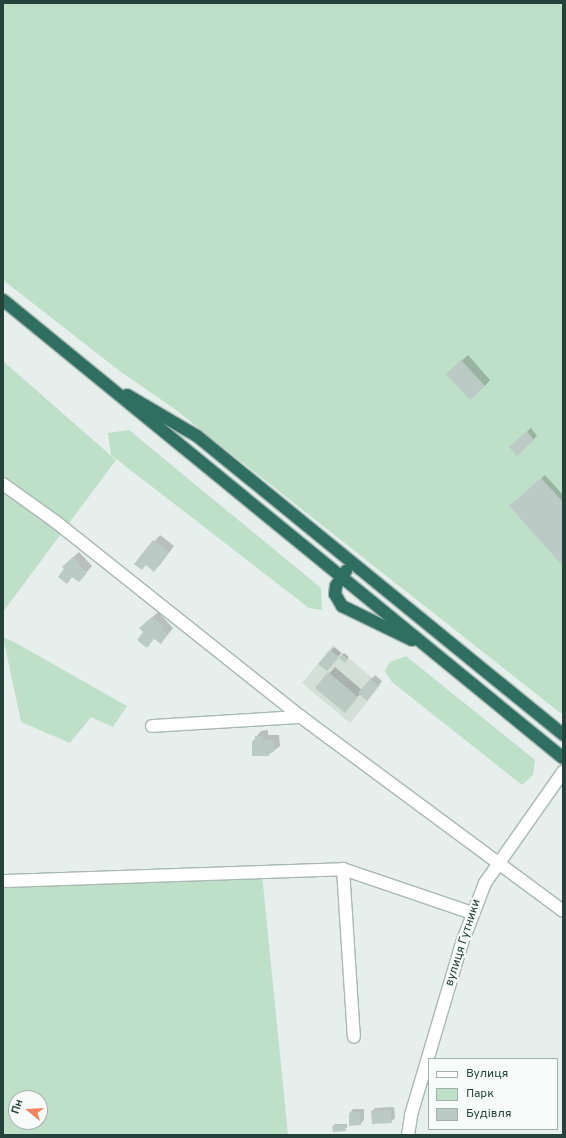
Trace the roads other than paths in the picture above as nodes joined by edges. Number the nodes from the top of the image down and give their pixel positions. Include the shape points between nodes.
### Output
1 (3, 300) edge
2 (89, 371) junction
3 (3, 484) edge
4 (353, 563) junction
5 (341, 576) junction
6 (426, 646) junction
7 (301, 717) junction
8 (152, 726) dead end
9 (563, 735) edge
10 (563, 758) edge
11 (563, 772) edge
12 (498, 864) junction
13 (343, 869) junction
14 (3, 881) edge
15 (563, 911) edge
16 (472, 913) junction
17 (354, 1037) dead end
18 (428, 1058) edge
19 (428, 1059) edge
20 (408, 1135) edge

1 - 2 highway
2 - 4 highway via 196,436
2 - 5 highway
3 - 7 street via 62,527
4 - 5 highway
4 - 9 highway
5 - 6 highway
5 - 6 highway via 335,594 342,606
6 - 10 highway
7 - 8 street
7 - 12 street
11 - 12 street, вулиця Гутники
12 - 15 street
12 - 16 street, вулиця Гутники via 485,883
13 - 14 street
13 - 16 street
13 - 17 street
16 - 18 street, вулиця Гутники
19 - 20 street, вулиця Гутники via 411,1115

